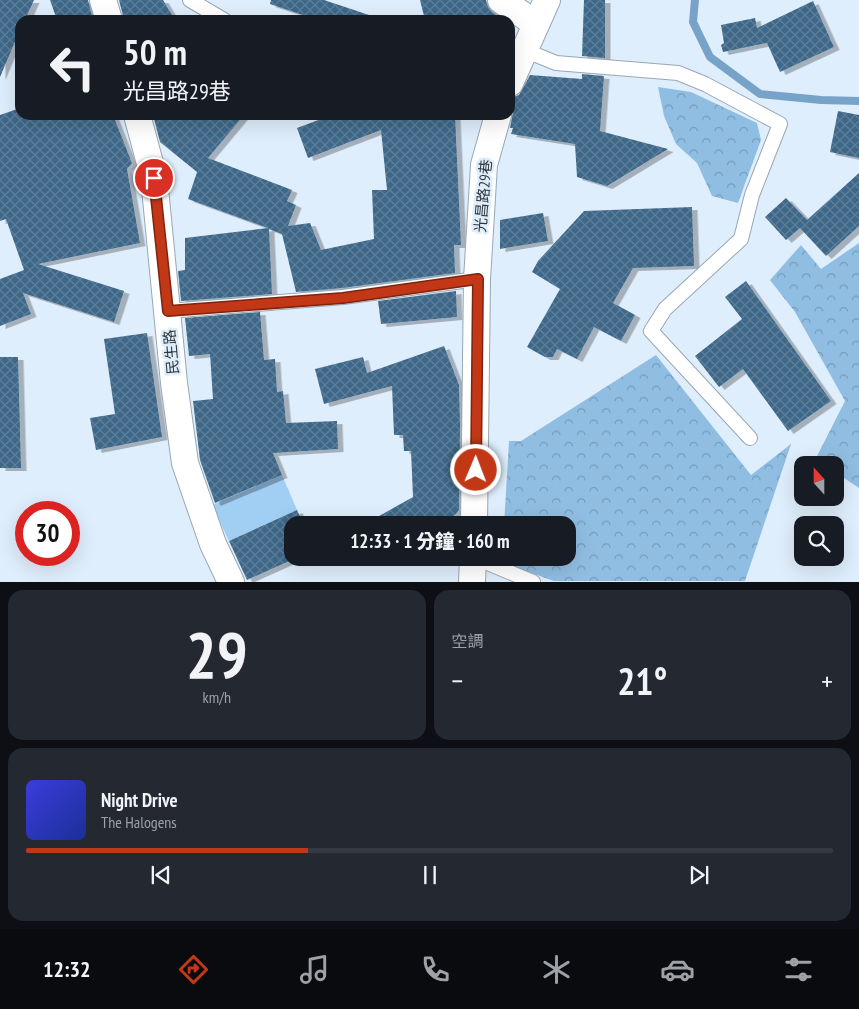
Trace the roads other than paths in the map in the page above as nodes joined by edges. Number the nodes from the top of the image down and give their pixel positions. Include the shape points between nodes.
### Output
1 (103, 0) edge
2 (190, 0) edge
3 (502, 0) edge
4 (547, 0) edge
5 (108, 15) edge
6 (216, 15) edge
7 (536, 24) junction
8 (524, 50) junction
9 (515, 71) edge
10 (138, 120) edge
11 (497, 120) edge
12 (478, 279) junction
13 (168, 311) junction
14 (750, 438) dead end
15 (474, 516) edge
16 (473, 566) edge
17 (494, 566) edge
18 (231, 582) edge
19 (472, 582) edge
20 (533, 582) edge

1 - 5 street
2 - 6 lane
3 - 7 street
4 - 7 street
7 - 8 street
8 - 9 street
8 - 14 lane via 556,63 678,73 780,124 752,195 741,239 665,309 651,331
10 - 13 street, 民生路 via 154,178
11 - 12 street, 光昌路29巷 via 484,165
12 - 13 lane via 343,298
12 - 15 street, 光昌路29巷
13 - 18 street, 民生路 via 185,463 213,544
16 - 19 street
17 - 20 lane

